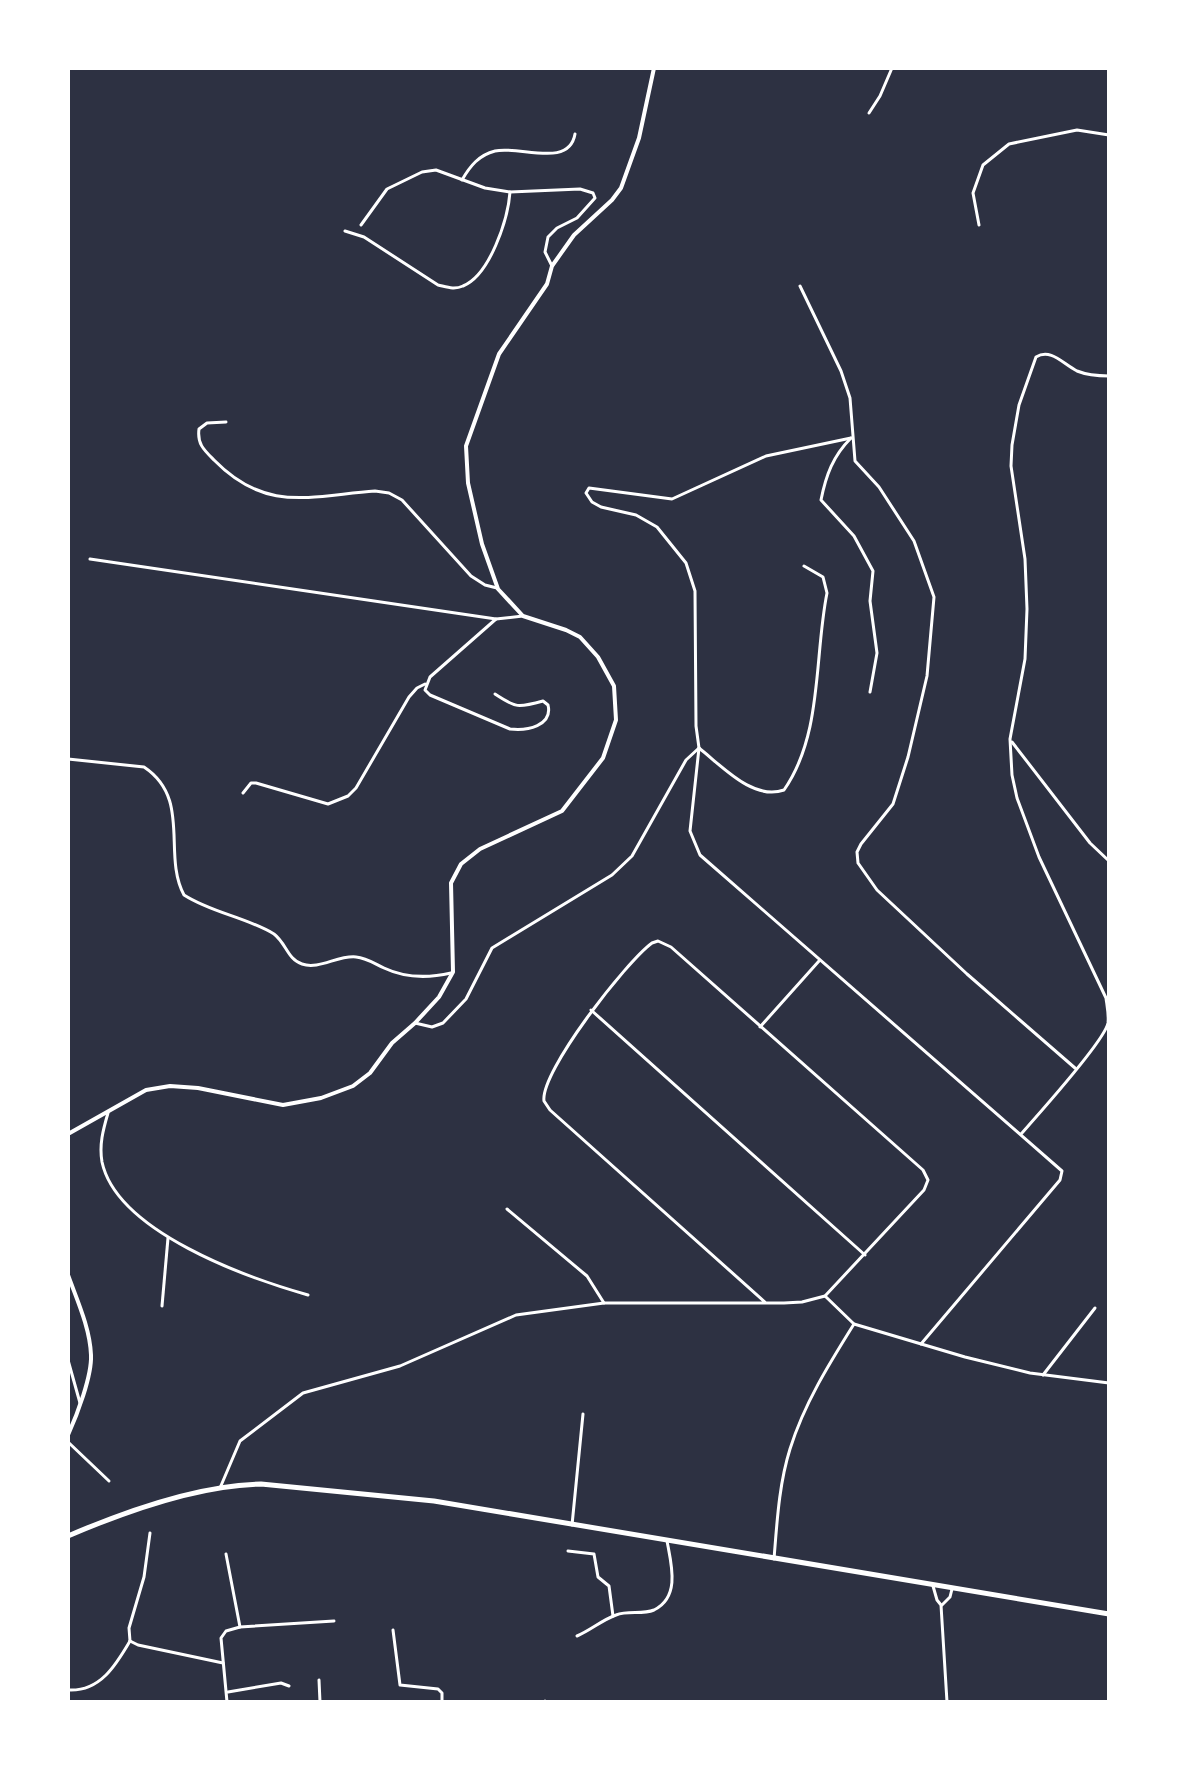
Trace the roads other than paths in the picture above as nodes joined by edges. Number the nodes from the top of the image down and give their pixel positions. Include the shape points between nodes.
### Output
1 (654, 68) edge
2 (892, 68) edge
3 (869, 113) dead end
4 (575, 134) dead end
5 (1109, 135) edge
6 (462, 180) junction
7 (510, 192) junction
8 (361, 225) dead end
9 (979, 225) dead end
10 (345, 231) dead end
11 (552, 266) junction
12 (800, 286) dead end
13 (1109, 376) edge
14 (226, 422) dead end
15 (851, 438) junction
16 (90, 559) dead end
17 (804, 566) dead end
18 (498, 589) junction
19 (523, 616) junction
20 (496, 619) junction
21 (426, 684) junction
22 (870, 692) dead end
23 (495, 694) dead end
24 (1010, 739) junction
25 (699, 748) junction
26 (68, 759) edge
27 (243, 793) dead end
28 (1109, 861) edge
29 (819, 960) junction
30 (453, 972) junction
31 (591, 1010) junction
32 (415, 1023) junction
33 (760, 1027) junction
34 (1075, 1068) junction
35 (109, 1109) junction
36 (68, 1134) edge
37 (1021, 1134) junction
38 (507, 1209) dead end
39 (168, 1236) junction
40 (865, 1255) junction
41 (68, 1275) edge
42 (308, 1295) dead end
43 (825, 1296) junction
44 (604, 1303) junction
45 (766, 1303) junction
46 (162, 1306) dead end
47 (1095, 1308) dead end
48 (854, 1324) junction
49 (921, 1344) junction
50 (68, 1360) edge
51 (1043, 1375) junction
52 (1109, 1383) edge
53 (80, 1403) junction
54 (583, 1414) dead end
55 (68, 1435) edge
56 (68, 1442) edge
57 (109, 1481) dead end
58 (220, 1488) junction
59 (572, 1525) junction
60 (150, 1533) dead end
61 (68, 1536) edge
62 (667, 1541) junction
63 (568, 1551) dead end
64 (226, 1554) dead end
65 (774, 1559) junction
66 (933, 1586) junction
67 (952, 1589) junction
68 (941, 1605) junction
69 (1109, 1614) edge
70 (613, 1616) junction
71 (334, 1621) dead end
72 (240, 1627) junction
73 (393, 1630) dead end
74 (577, 1636) dead end
75 (130, 1641) junction
76 (223, 1663) junction
77 (319, 1680) dead end
78 (289, 1686) dead end
79 (68, 1690) edge
80 (228, 1692) junction
81 (227, 1702) edge
82 (320, 1702) edge
83 (442, 1702) edge
84 (947, 1702) edge

1 - 11 street via 639,138 621,188 574,235
2 - 3 street
4 - 6 street via 567,151 559,153 494,151 471,165
5 - 9 street via 1077,130 1009,144 983,165 973,193
6 - 7 street
6 - 8 street via 436,170 422,172 387,189
7 - 10 street via 502,231 465,286 438,285 364,237
7 - 11 street via 593,193 587,209 548,237 545,252
11 - 18 street via 547,284 499,354 466,446 468,483
12 - 15 street via 841,371 850,398
13 - 24 street via 1077,371 1041,354 1032,364 1019,405 1011,466 1023,531 1027,609 1025,659
14 - 18 street via 207,423 197,438 225,471 255,491 284,499 389,493 402,500 471,576
15 - 22 street via 837,452 821,500 854,536 873,571 870,601 877,653
15 - 25 street via 766,456 672,499 596,488 586,493 601,507 636,515 657,527 686,563 695,591
15 - 34 street via 855,461 914,541 934,597 927,676 908,757 893,804 857,852 858,863 877,890
16 - 20 street
17 - 25 street via 823,577 827,593 810,723 790,782 784,790 764,793
18 - 19 street
19 - 20 street
19 - 30 street via 580,637 598,657 614,686 616,720 603,758 562,811 480,849 454,875
20 - 21 street
21 - 23 street via 430,695 510,729 538,725 550,713 543,701 513,707
21 - 27 street via 409,697 348,796 328,804 256,783
24 - 28 street
24 - 34 street via 1017,798 1106,998 1108,1025
25 - 29 street via 693,844
25 - 32 street via 686,760 632,856 612,875 492,948 466,999 443,1023
26 - 30 street via 144,767 154,774 175,823 177,875 184,895 270,932 285,943 293,960 314,965 356,957 422,977
29 - 33 street
29 - 37 street
30 - 32 street
31 - 33 street via 658,941
31 - 40 street
31 - 45 street via 545,1085 544,1101
32 - 35 street via 370,1073 321,1098 283,1105 170,1086 146,1090
33 - 40 street via 927,1174 924,1190
34 - 37 street
35 - 36 street
35 - 39 street via 101,1138 110,1183 133,1211
37 - 49 street via 1062,1174 1060,1180
38 - 44 street via 587,1276
39 - 42 street via 256,1280
39 - 46 street
40 - 43 street
41 - 53 street via 91,1352
43 - 45 street
43 - 48 street
44 - 45 street
44 - 58 street via 516,1315 400,1366 303,1393 240,1441
47 - 51 street
48 - 49 street
48 - 65 street via 804,1410 789,1452
49 - 51 street
50 - 53 street
51 - 52 street
53 - 55 street
54 - 59 street
56 - 57 street
58 - 59 main road via 261,1484 370,1493
58 - 61 main road via 186,1494
59 - 62 main road
60 - 75 street
62 - 65 main road
62 - 70 street via 673,1572 664,1602 653,1610
63 - 70 street via 594,1554 598,1577 609,1586
64 - 72 street
65 - 66 main road
66 - 67 main road
66 - 68 street
67 - 68 street
67 - 69 main road
68 - 84 street
70 - 74 street
71 - 72 street
72 - 76 street via 223,1634
73 - 83 street via 400,1685 438,1689
75 - 76 street
75 - 79 street via 104,1679 79,1691
76 - 80 street
77 - 82 street
78 - 80 street
80 - 81 street

